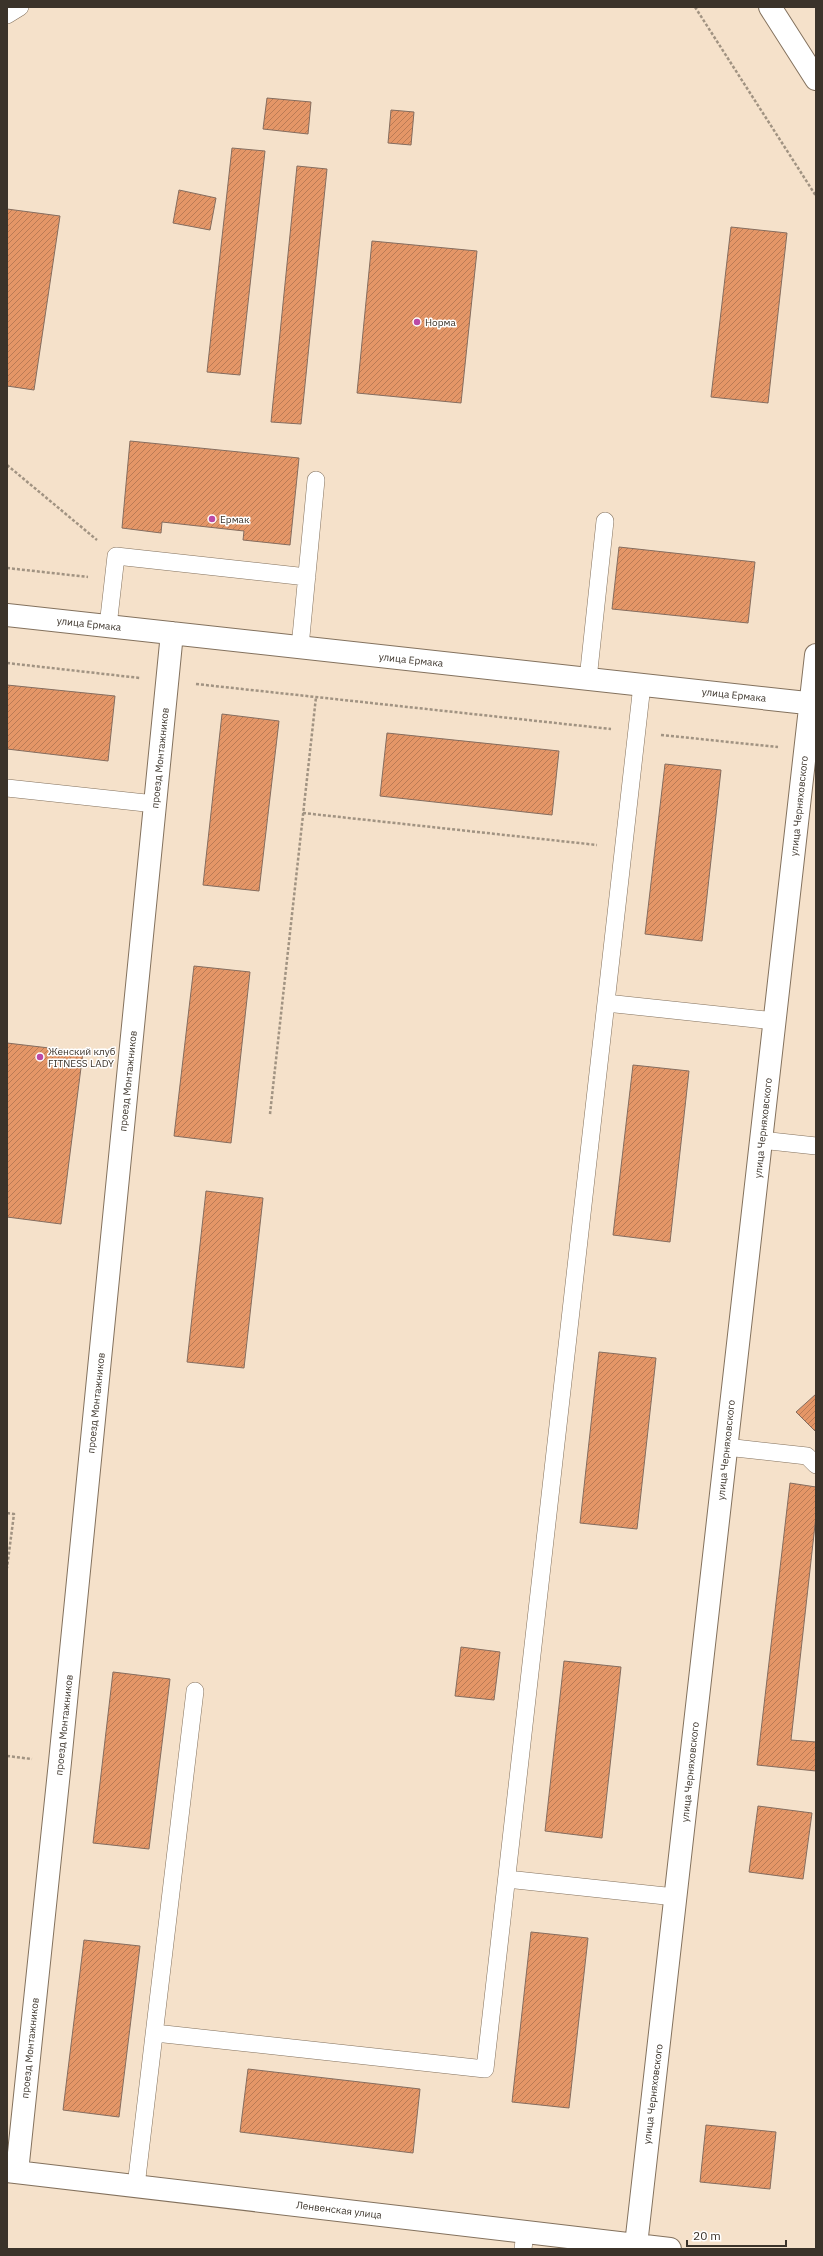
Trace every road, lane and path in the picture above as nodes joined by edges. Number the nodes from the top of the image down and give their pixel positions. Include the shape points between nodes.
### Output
1 (20, 7) edge
2 (695, 7) edge
3 (770, 7) edge
4 (7, 15) edge
5 (816, 79) edge
6 (816, 196) edge
7 (7, 465) edge
8 (316, 480) dead end
9 (605, 521) dead end
10 (116, 556) junction
11 (7, 568) edge
12 (307, 577) junction
13 (113, 579) junction
14 (7, 615) edge
15 (108, 626) junction
16 (172, 633) junction
17 (300, 647) junction
18 (816, 655) edge
19 (7, 663) edge
20 (588, 679) junction
21 (168, 681) junction
22 (642, 685) junction
23 (316, 697) junction
24 (813, 703) edge
25 (637, 732) junction
26 (805, 750) junction
27 (7, 788) edge
28 (156, 804) junction
29 (304, 813) junction
30 (624, 848) junction
31 (606, 1003) junction
32 (775, 1021) junction
33 (270, 1114) dead end
34 (761, 1140) junction
35 (816, 1146) edge
36 (726, 1447) junction
37 (816, 1465) edge
38 (7, 1513) edge
39 (7, 1568) edge
40 (195, 1691) dead end
41 (507, 1879) junction
42 (675, 1897) junction
43 (155, 2033) junction
44 (12, 2172) edge
45 (136, 2186) junction
46 (524, 2240) edge
47 (636, 2245) junction
48 (670, 2249) edge

1 - 4 lane
2 - 6 path
3 - 5 street
7 - 10 path
8 - 12 lane
9 - 20 lane
10 - 12 lane
10 - 13 lane
11 - 13 path
12 - 17 lane
13 - 15 lane
14 - 15 street, улица Ермака
15 - 16 street, улица Ермака
16 - 17 street, улица Ермака
16 - 21 street, проезд Монтажников
17 - 20 street, улица Ермака
18 - 24 street, улица Черняховского
19 - 21 path
20 - 22 street, улица Ермака
21 - 23 path
21 - 28 street, проезд Монтажников
22 - 24 street, улица Ермака
22 - 25 lane
23 - 25 path
23 - 29 path
24 - 26 street, улица Черняховского
25 - 26 path
25 - 30 lane
26 - 32 street, улица Черняховского
27 - 28 lane
28 - 44 street, проезд Монтажников via 60,1770
29 - 30 path
29 - 33 path
30 - 31 lane
31 - 32 lane
31 - 41 lane
32 - 34 street, улица Черняховского
34 - 35 lane
34 - 36 street, улица Черняховского
36 - 37 lane via 807,1456
36 - 42 street, улица Черняховского
38 - 39 path via 14,1514
40 - 43 lane
41 - 42 lane
41 - 43 lane via 485,2069
42 - 47 street, улица Черняховского
43 - 45 lane
44 - 45 street, Ленвенская улица
45 - 46 street, Ленвенская улица
46 - 47 street, Ленвенская улица
47 - 48 street, Ленвенская улица

